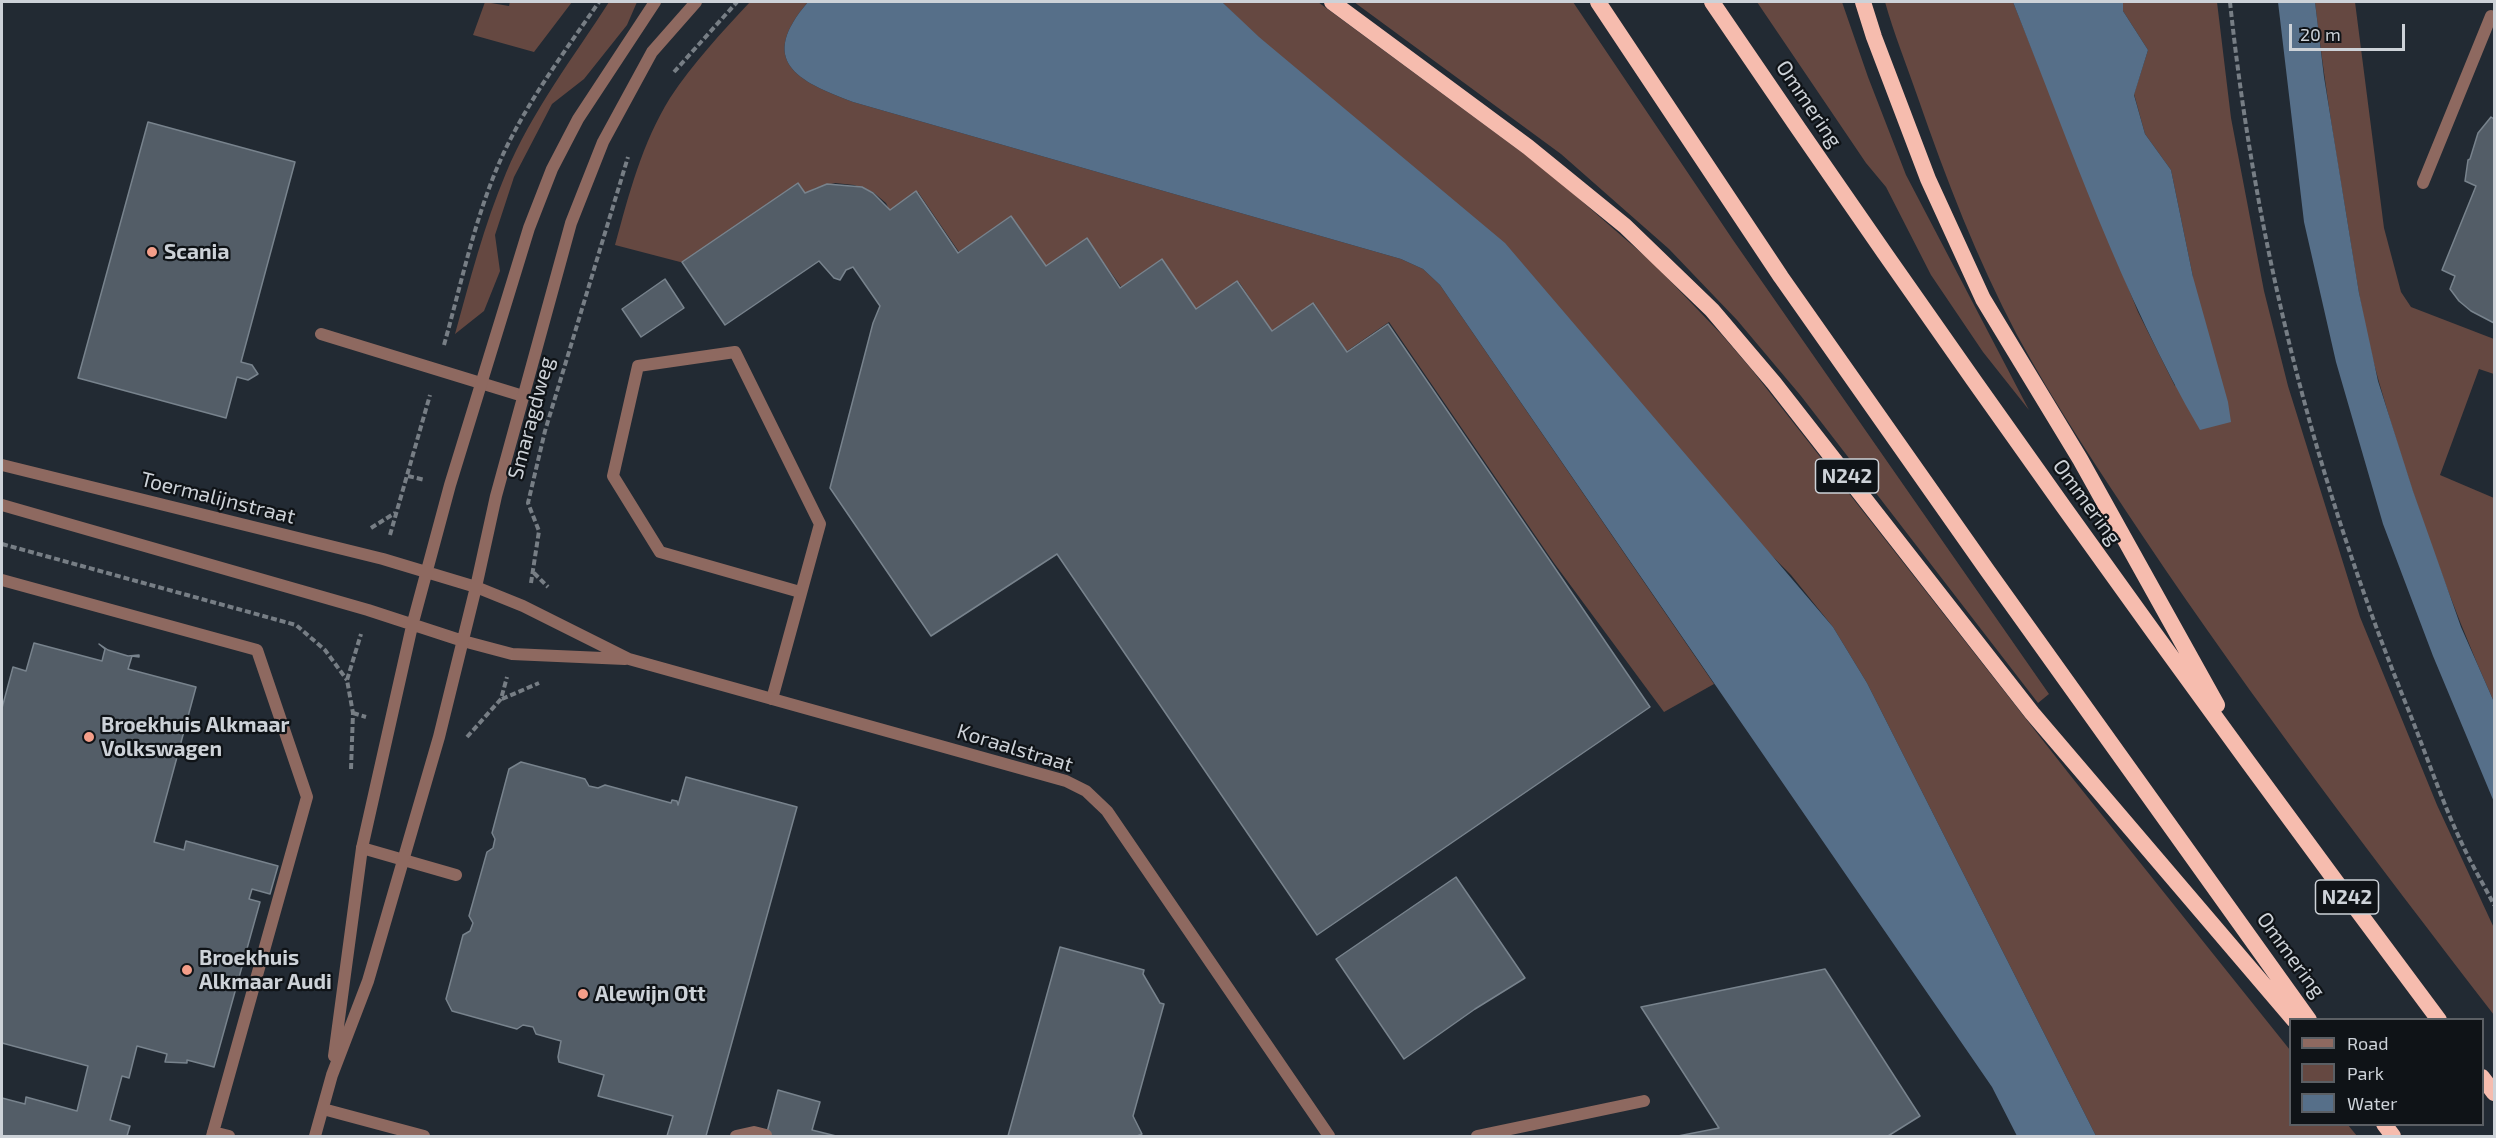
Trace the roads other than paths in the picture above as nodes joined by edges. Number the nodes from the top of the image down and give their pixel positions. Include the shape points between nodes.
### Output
1 (654, 2) edge
2 (696, 2) edge
3 (1332, 2) edge
4 (1598, 2) edge
5 (1712, 2) edge
6 (1863, 2) edge
7 (2494, 18) edge
8 (2423, 183) dead end
9 (321, 334) dead end
10 (481, 383) junction
11 (523, 396) junction
12 (2, 465) edge
13 (2, 505) edge
14 (425, 571) junction
15 (2, 580) edge
16 (476, 588) junction
17 (800, 592) junction
18 (412, 626) junction
19 (463, 641) junction
20 (629, 659) junction
21 (772, 699) junction
22 (2255, 774) junction
23 (362, 848) junction
24 (403, 861) junction
25 (456, 875) dead end
26 (2292, 1018) edge
27 (2308, 1018) edge
28 (2438, 1018) edge
29 (332, 1075) junction
30 (2484, 1080) edge
31 (2494, 1093) edge
32 (1644, 1101) dead end
33 (323, 1109) junction
34 (213, 1134) edge
35 (766, 1135) edge
36 (229, 1137) edge
37 (315, 1137) edge
38 (424, 1137) edge
39 (736, 1137) edge
40 (1329, 1137) edge
41 (1477, 1137) edge

1 - 10 street, Smaragdweg via 578,119 552,169 529,228
2 - 11 street, Smaragdweg via 652,52 603,142 571,223
3 - 26 highway, N242 via 1528,147 1624,226 1712,310 1774,383 2032,713
4 - 27 highway, Ommering / N242 via 1780,277
5 - 22 highway, Ommering / N242 via 2024,452
6 - 22 highway, N242 via 1928,179 1983,299 2080,459
7 - 8 street via 2491,16
9 - 10 street
10 - 11 street
10 - 14 street, Smaragdweg
11 - 16 street, Smaragdweg
12 - 14 street, Toermalijnstraat
13 - 18 street
14 - 16 street, Toermalijnstraat
14 - 18 street, Smaragdweg
15 - 34 street via 256,650 307,797
16 - 19 street, Smaragdweg
16 - 20 street, Koraalstraat via 524,606
17 - 17 street via 820,524 735,352 638,366 613,476 660,552
17 - 21 street
18 - 19 street, Koraalstraat
18 - 23 street, Smaragdweg
19 - 20 street, Koraalstraat via 512,654
19 - 24 street, Smaragdweg
20 - 21 street, Koraalstraat
21 - 40 street, Koraalstraat via 1066,781 1086,792 1107,811
22 - 28 highway, Ommering / N242
23 - 24 street
23 - 29 street, Smaragdweg
24 - 25 street
24 - 29 street, Smaragdweg via 368,981
29 - 33 street, Smaragdweg
30 - 31 highway
32 - 41 street
33 - 37 street, Smaragdweg
33 - 38 street
34 - 36 street
35 - 39 street via 754,1132

